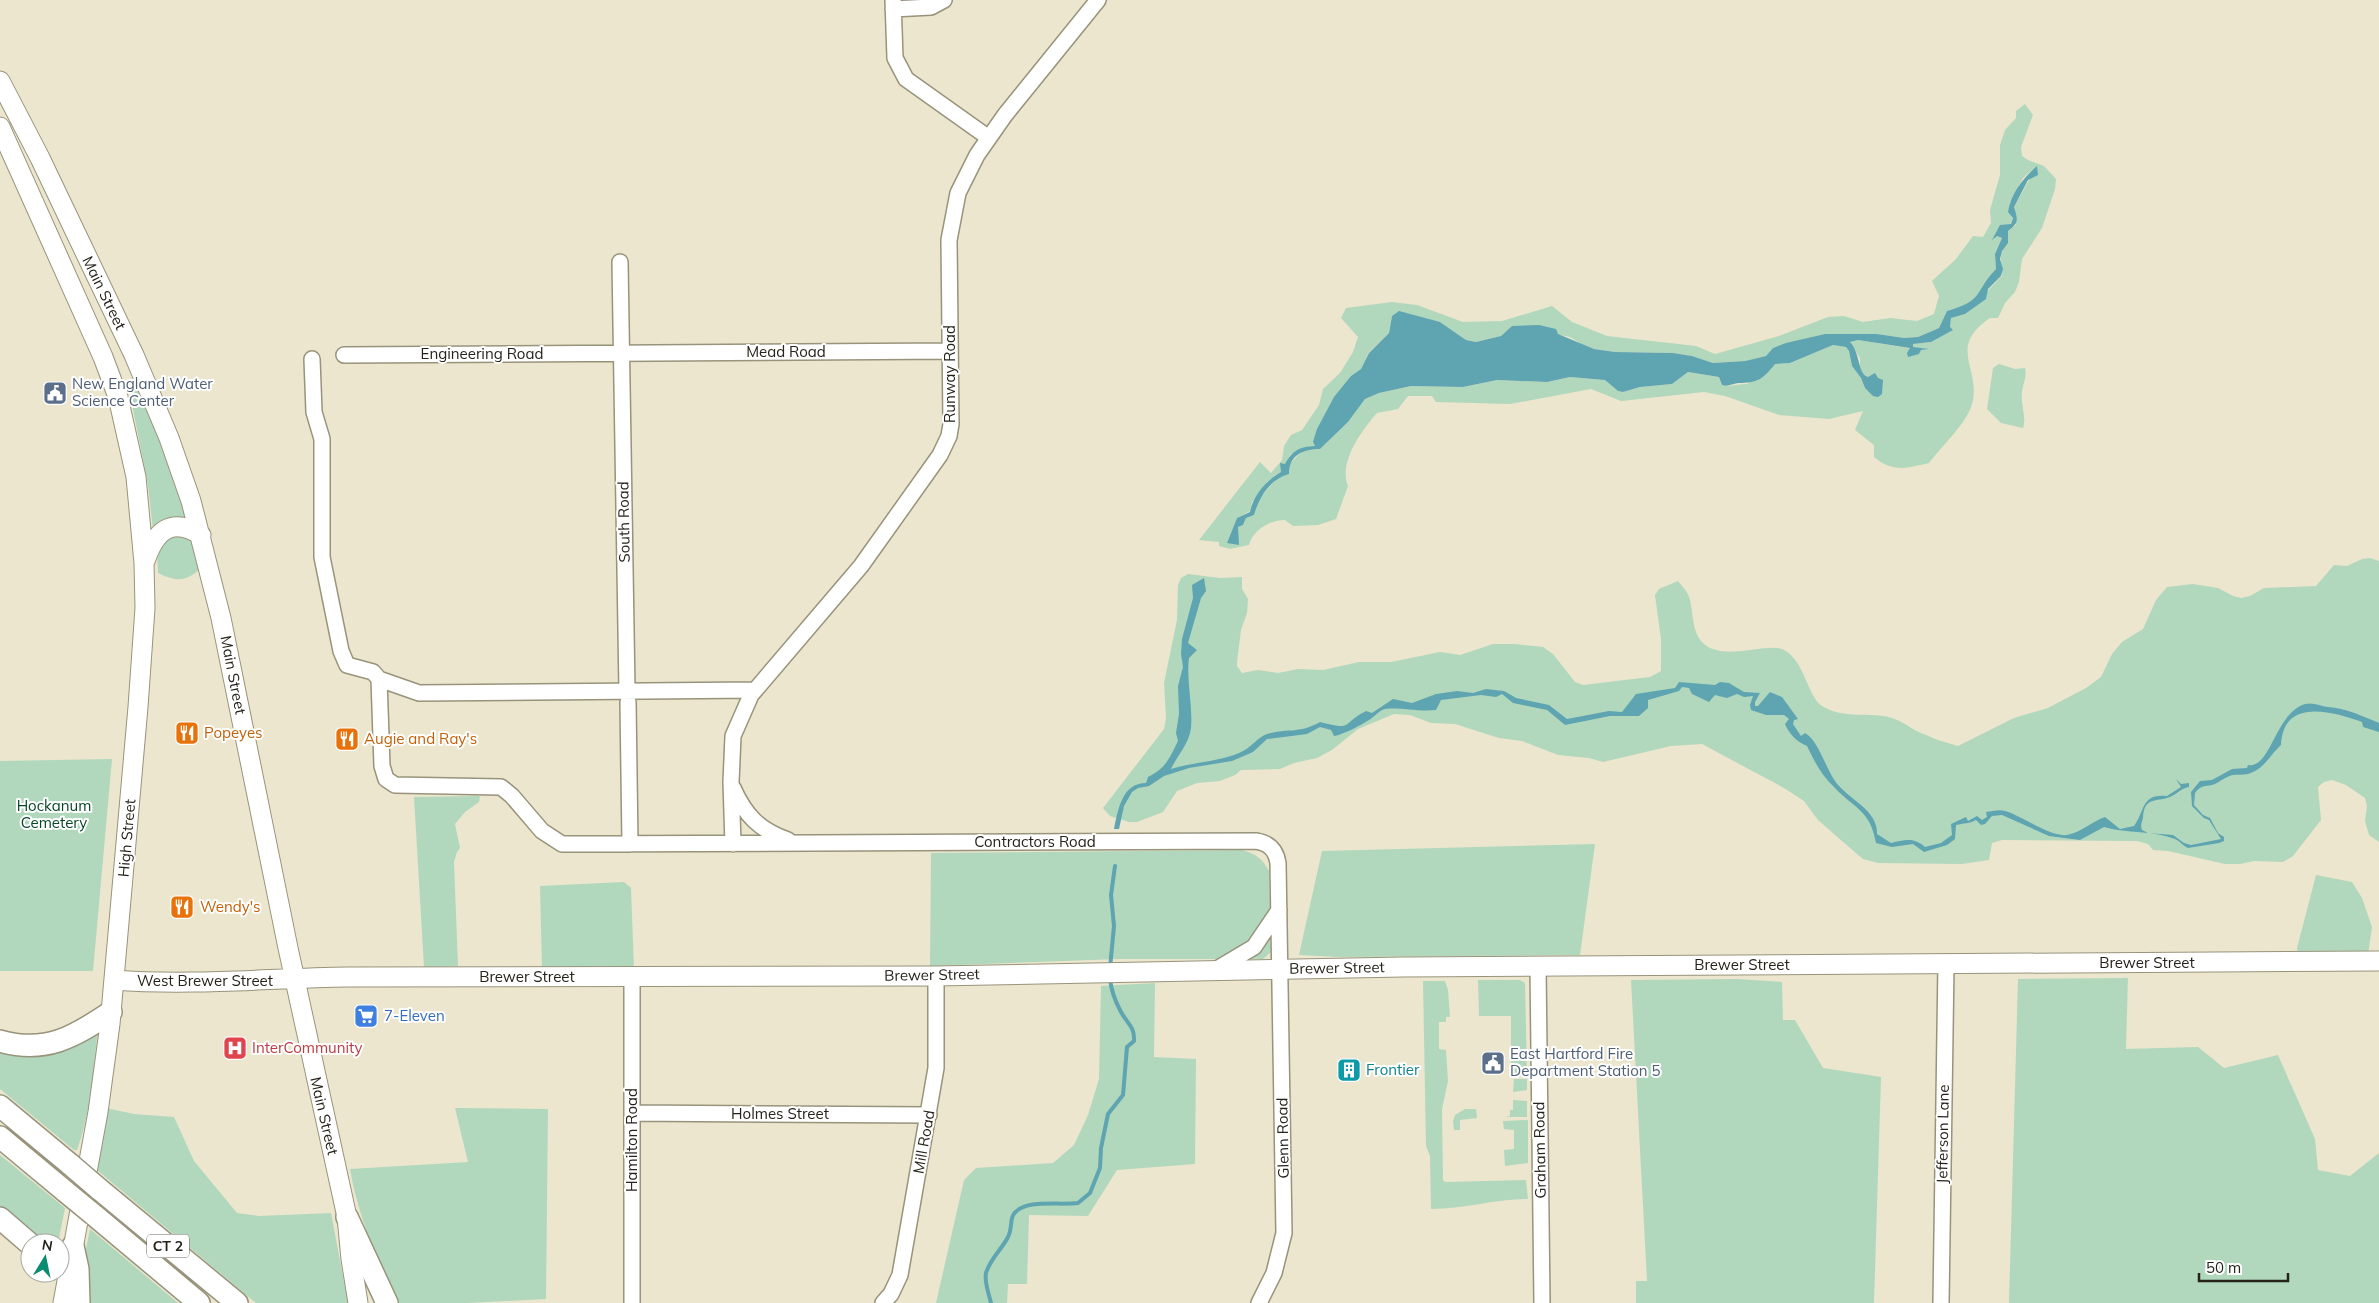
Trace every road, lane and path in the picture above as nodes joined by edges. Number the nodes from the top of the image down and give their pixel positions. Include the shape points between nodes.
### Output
1 (944, 0) edge
2 (1098, 0) edge
3 (893, 4) edge
4 (0, 83) edge
5 (0, 127) edge
6 (989, 138) junction
7 (620, 262) dead end
8 (950, 351) junction
9 (621, 354) junction
10 (344, 355) dead end
11 (312, 359) dead end
12 (138, 363) junction
13 (109, 372) junction
14 (201, 535) junction
15 (144, 563) junction
16 (379, 679) junction
17 (755, 690) junction
18 (628, 696) junction
19 (731, 782) junction
20 (799, 843) junction
21 (630, 844) junction
22 (733, 844) junction
23 (1279, 910) junction
24 (2379, 962) edge
25 (1946, 964) junction
26 (1538, 966) junction
27 (1280, 969) junction
28 (1216, 970) junction
29 (936, 976) junction
30 (632, 977) junction
31 (114, 980) junction
32 (296, 980) junction
33 (111, 1012) junction
34 (0, 1041) edge
35 (0, 1106) edge
36 (632, 1114) junction
37 (929, 1115) junction
38 (0, 1137) edge
39 (347, 1217) junction
40 (0, 1218) edge
41 (20, 1235) edge
42 (73, 1246) junction
43 (70, 1255) edge
44 (64, 1283) edge
45 (63, 1303) edge
46 (79, 1303) edge
47 (199, 1303) edge
48 (236, 1303) edge
49 (358, 1303) edge
50 (387, 1303) edge
51 (632, 1303) edge
52 (883, 1303) edge
53 (1258, 1303) edge
54 (1542, 1303) edge
55 (1941, 1303) edge

1 - 3 street via 932,6
2 - 6 street, Runway Road
3 - 6 street via 895,58 906,79
4 - 12 main road, Main Street
5 - 13 main road, Main Street
6 - 8 street, Runway Road via 956,202 950,240
7 - 9 street, South Road
8 - 9 street, Mead Road
8 - 17 street, Runway Road via 951,424 940,455 861,566
9 - 10 street, Engineering Road
9 - 18 street, South Road
11 - 16 street via 314,412 322,439 322,557 330,605 347,665 373,672
12 - 13 main road
12 - 14 main road, Main Street via 169,438
13 - 15 main road, High Street via 134,468
14 - 15 main road via 181,526 165,529 155,539
14 - 32 main road, Main Street
15 - 31 main road, High Street via 142,660
16 - 18 street via 419,693
16 - 21 street, Contractors Road via 382,766 386,779 395,785 501,787 542,831 562,844
17 - 18 street
17 - 19 street, Runway Road via 733,736
18 - 21 street, South Road
19 - 20 street via 754,822 768,832
19 - 22 street, Runway Road
20 - 22 street, Contractors Road
20 - 23 street, Contractors Road via 1256,841 1269,845 1277,856
21 - 22 street, Contractors Road
23 - 27 street, Contractors Road
23 - 28 street via 1254,948
24 - 25 main road, Brewer Street
25 - 26 main road, Brewer Street
25 - 55 street, Jefferson Lane
26 - 27 main road, Brewer Street
26 - 54 street, Graham Road
27 - 28 main road, Brewer Street
27 - 53 street, Glenn Road via 1284,1232 1274,1273
28 - 29 main road, Brewer Street
29 - 30 main road, Brewer Street
29 - 37 street, Mill Road via 936,1068
30 - 32 main road, Brewer Street
30 - 36 street, Hamilton Road
31 - 32 main road, West Brewer Street
31 - 33 main road, High Street
32 - 39 main road, Main Street
33 - 34 highway via 81,1031 51,1044 31,1046
33 - 42 main road, High Street via 98,1112
35 - 48 highway, CT 2, bridge
36 - 37 street, Holmes Street
36 - 51 street, Hamilton Road
37 - 52 street, Mill Road via 900,1275
38 - 47 highway, CT 2, bridge
39 - 49 main road, Main Street
39 - 50 highway
40 - 41 highway
42 - 43 main road, High Street
42 - 46 highway via 78,1269
44 - 45 main road, High Street

